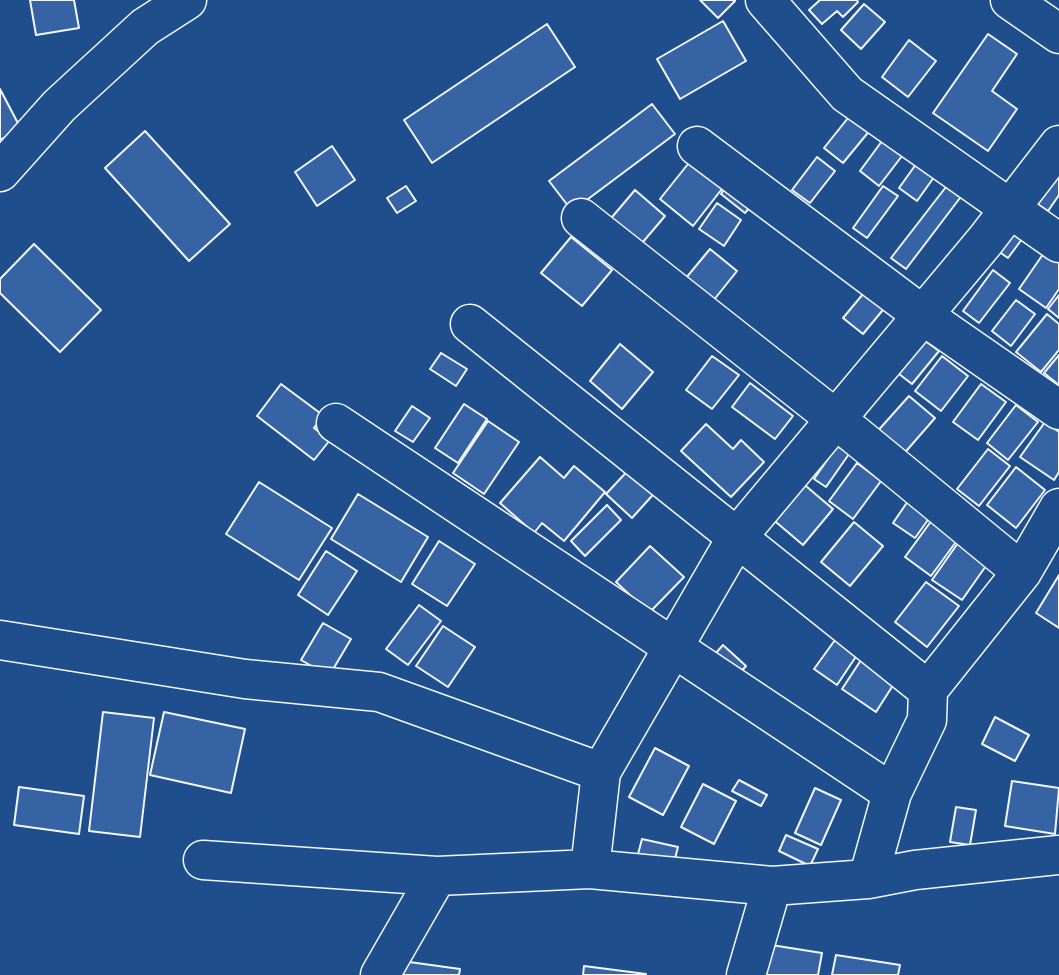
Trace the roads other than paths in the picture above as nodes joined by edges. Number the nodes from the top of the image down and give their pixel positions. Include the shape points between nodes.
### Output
1 (187, 0) edge
2 (765, 0) edge
3 (1010, 0) edge
4 (1059, 34) edge
5 (1059, 145) edge
6 (697, 146) dead end
7 (0, 172) edge
8 (1010, 210) junction
9 (581, 218) dead end
10 (1059, 243) edge
11 (921, 314) junction
12 (470, 324) dead end
13 (1059, 410) edge
14 (837, 420) junction
15 (335, 423) dead end
16 (1059, 508) edge
17 (737, 537) junction
18 (1022, 572) junction
19 (0, 640) edge
20 (671, 649) junction
21 (928, 691) junction
22 (601, 772) junction
23 (892, 793) junction
24 (1059, 855) edge
25 (203, 860) dead end
26 (590, 869) junction
27 (437, 876) junction
28 (868, 879) junction
29 (772, 886) junction
30 (380, 975) edge
31 (746, 975) edge

1 - 7 street via 145,27 68,97
2 - 8 street via 847,94
3 - 4 street
5 - 8 street
6 - 11 street
8 - 10 street
8 - 11 street
9 - 14 street
11 - 13 street
11 - 14 street
12 - 17 street
14 - 17 street
14 - 18 street
15 - 20 street
16 - 18 street
17 - 20 street
17 - 21 street
18 - 21 street
19 - 22 street via 245,679 379,692
20 - 22 street
20 - 23 street
21 - 23 street via 927,720
22 - 26 street
23 - 28 street
24 - 28 street
25 - 27 street
26 - 27 street
26 - 29 street
27 - 30 street
28 - 29 street
29 - 31 street

